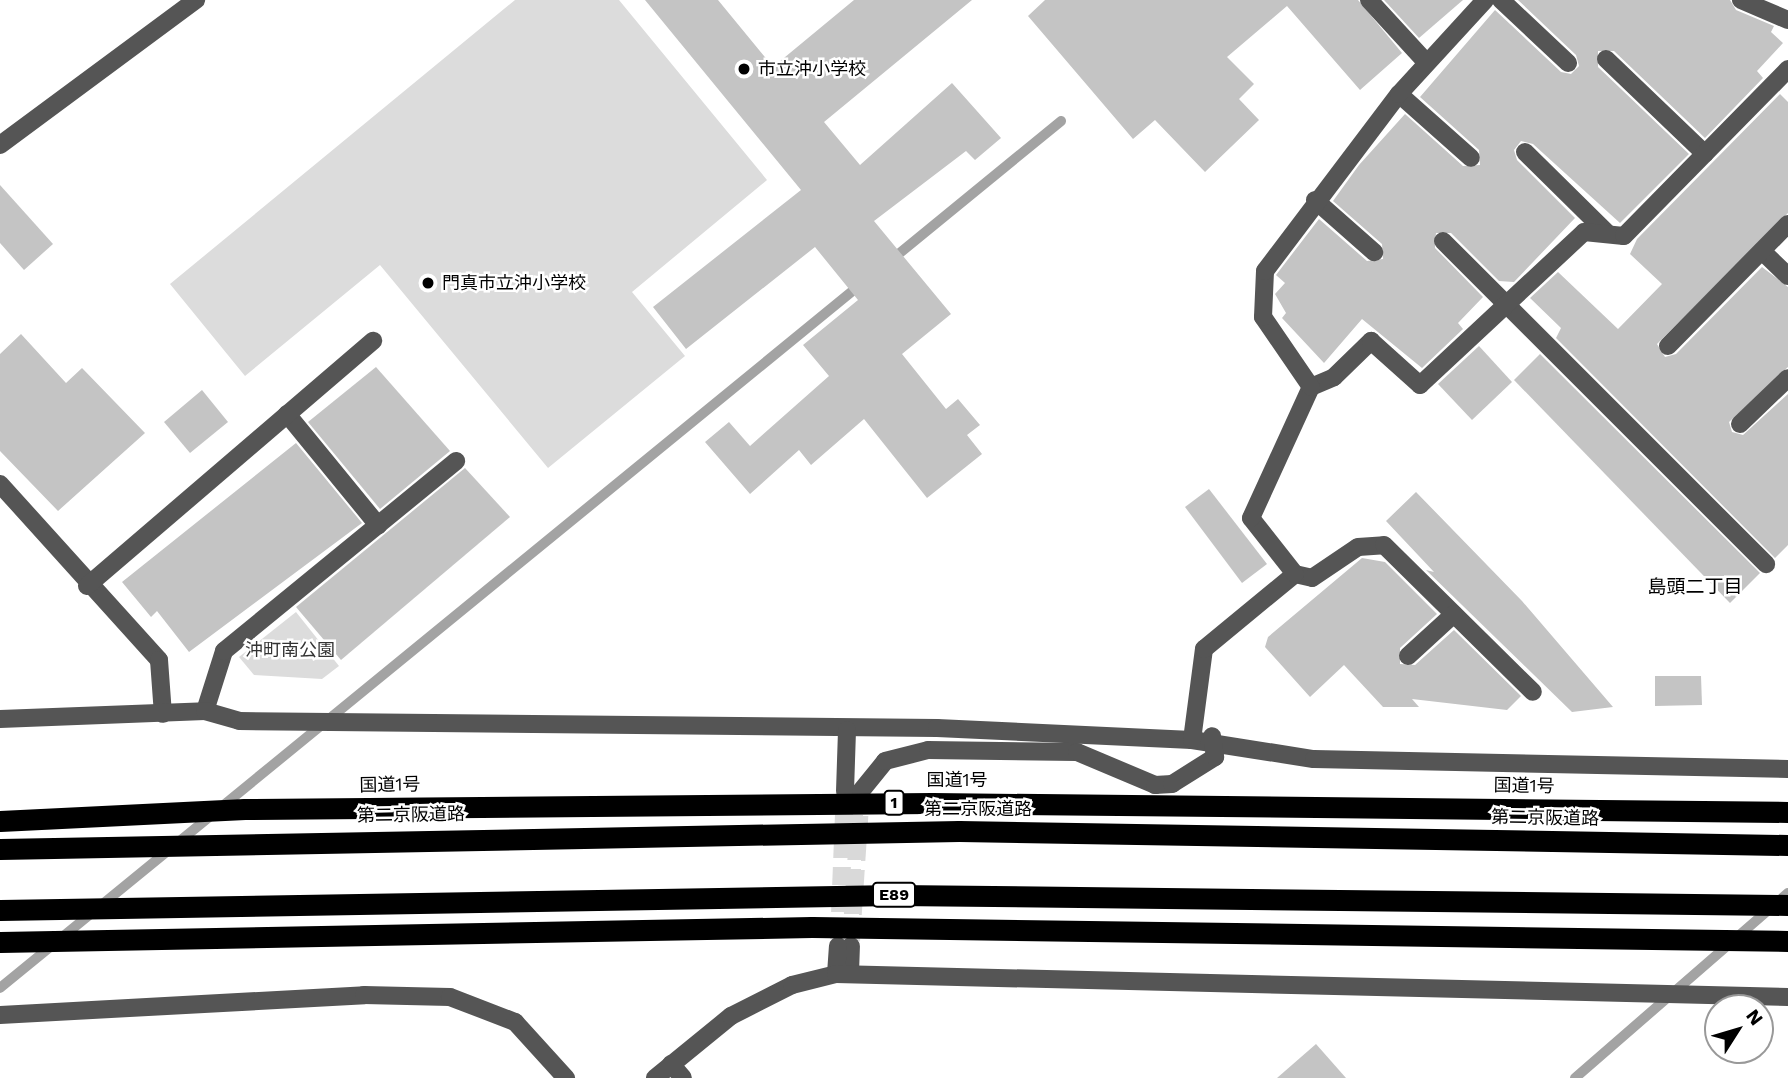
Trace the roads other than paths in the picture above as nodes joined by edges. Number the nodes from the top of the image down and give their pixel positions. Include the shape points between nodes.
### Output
1 (196, 0) edge
2 (1369, 0) edge
3 (1485, 0) edge
4 (1501, 0) edge
5 (1741, 0) edge
6 (1788, 20) edge
7 (1606, 59) dead end
8 (1426, 62) junction
9 (1568, 63) dead end
10 (1788, 69) edge
11 (1399, 94) junction
12 (0, 145) edge
13 (1525, 152) dead end
14 (1704, 153) junction
15 (1471, 158) dead end
16 (1314, 200) junction
17 (1788, 224) edge
18 (1607, 233) junction
19 (1443, 241) dead end
20 (1762, 251) junction
21 (1374, 252) dead end
22 (1788, 276) edge
23 (1508, 307) junction
24 (373, 341) dead end
25 (1668, 346) dead end
26 (1788, 378) edge
27 (1311, 387) junction
28 (287, 414) junction
29 (1740, 424) dead end
30 (456, 461) dead end
31 (0, 484) edge
32 (378, 525) junction
33 (1766, 564) dead end
34 (1295, 574) junction
35 (87, 586) junction
36 (1454, 614) junction
37 (1408, 656) dead end
38 (1533, 692) dead end
39 (205, 711) junction
40 (163, 713) junction
41 (1197, 716) junction
42 (0, 719) edge
43 (847, 730) junction
44 (1192, 740) junction
45 (1217, 744) junction
46 (1788, 769) edge
47 (1788, 812) edge
48 (0, 821) edge
49 (1788, 845) edge
50 (0, 849) edge
51 (1788, 905) edge
52 (0, 910) edge
53 (1788, 941) edge
54 (0, 942) edge
55 (845, 946) tunnel mouth
56 (843, 973) junction
57 (1788, 997) edge
58 (0, 1015) edge
59 (670, 1064) junction
60 (566, 1078) edge
61 (655, 1078) edge
62 (683, 1078) edge

1 - 12 street
2 - 8 street
3 - 8 street
4 - 9 street
5 - 6 street
7 - 14 street
8 - 11 street
10 - 14 street
11 - 15 street
11 - 16 street
13 - 18 street
14 - 18 street via 1624,236
16 - 21 street
16 - 27 street via 1271,257 1261,299 1277,345
17 - 20 street
18 - 23 street via 1584,232
19 - 23 street
20 - 22 street
20 - 25 street
23 - 27 street via 1419,385 1371,341 1334,377
23 - 33 street
24 - 28 street
26 - 29 street
27 - 34 street via 1251,517
28 - 32 street
28 - 35 street
30 - 32 street
31 - 35 street
32 - 39 street via 224,651
34 - 36 street via 1312,578 1358,547 1384,545
34 - 41 street via 1204,649
35 - 40 street via 159,660
36 - 37 street
36 - 38 street
39 - 40 street
39 - 43 street via 239,721
40 - 42 street
41 - 44 street
41 - 45 street
43 - 44 street
43 - 45 street via 853,791 886,761 928,750 1077,752 1155,785 1172,784 1204,769
44 - 45 street
45 - 46 street via 1314,759
47 - 48 highway, 国道1号 / 1 via 932,803 245,809
49 - 50 highway, 第二京阪道路 via 959,831
51 - 52 highway, E89 via 895,895
53 - 54 highway via 812,927
55 - 56 street
56 - 57 street via 890,979
56 - 59 street via 792,985 730,1016
58 - 60 street via 364,995 450,996 515,1022
59 - 61 street
59 - 62 street

